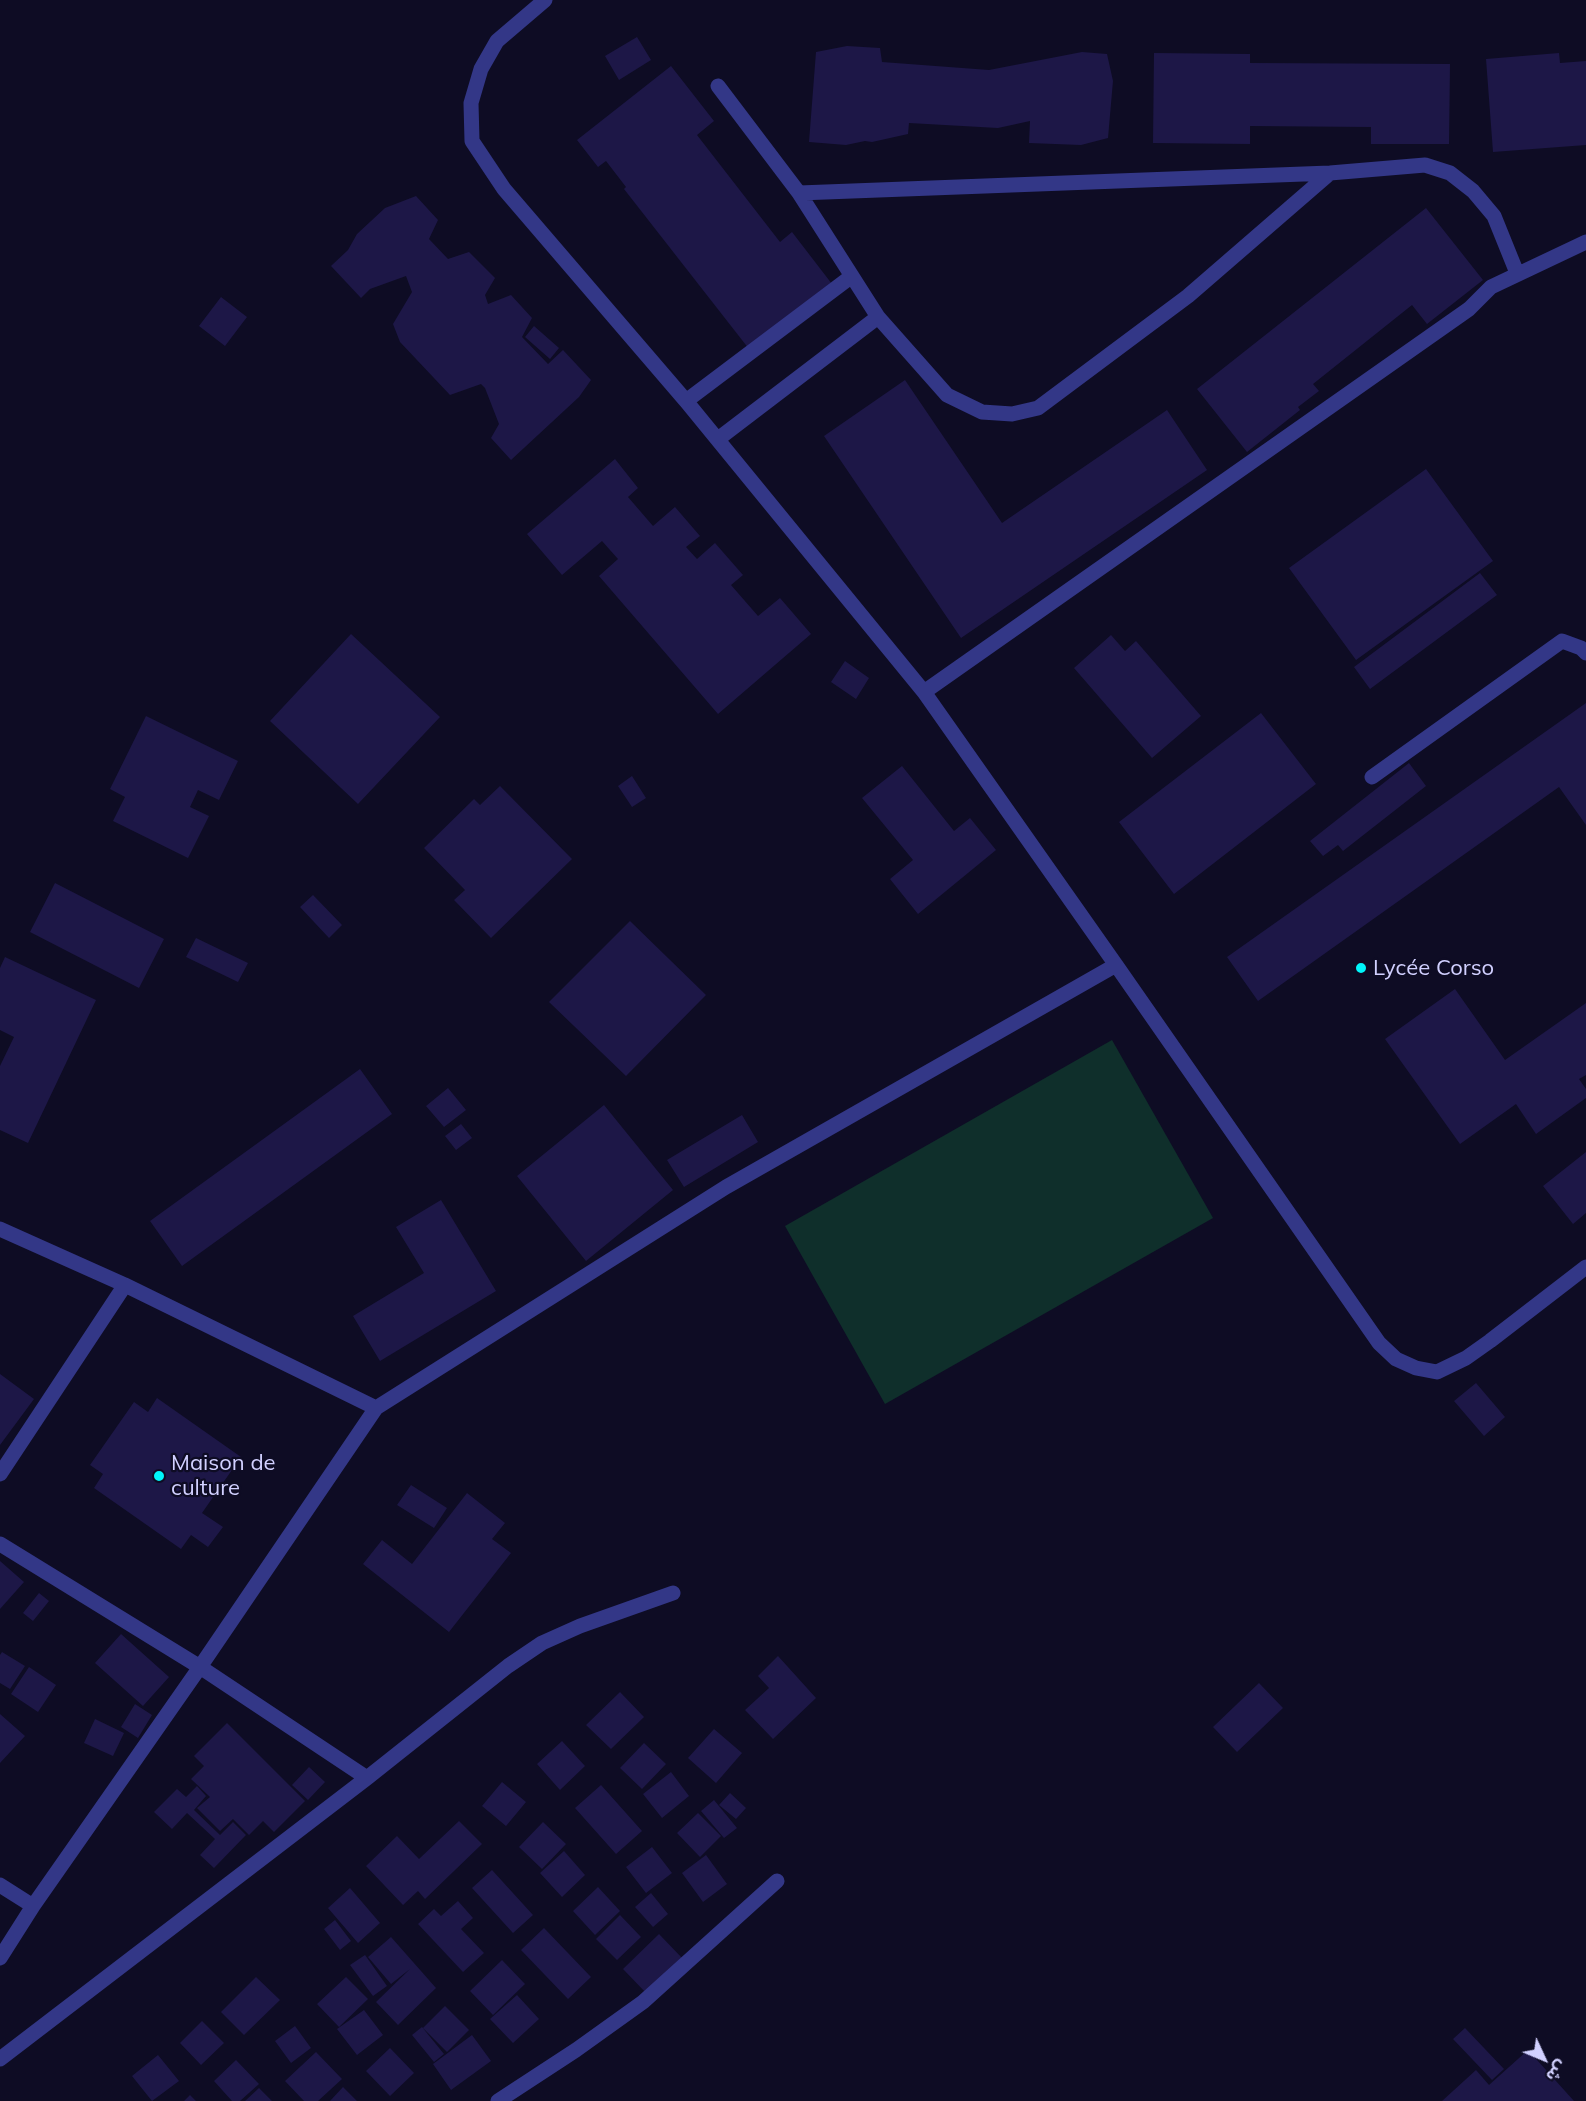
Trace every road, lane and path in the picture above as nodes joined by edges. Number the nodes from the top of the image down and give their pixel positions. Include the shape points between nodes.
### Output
1 (545, 0) edge
2 (718, 86) dead end
3 (1330, 173) junction
4 (799, 193) junction
5 (1586, 242) edge
6 (1517, 273) junction
7 (852, 276) junction
8 (879, 317) junction
9 (686, 401) junction
10 (718, 439) junction
11 (1586, 653) edge
12 (924, 692) junction
13 (1372, 777) dead end
14 (1116, 965) junction
15 (0, 1229) edge
16 (1586, 1267) edge
17 (125, 1285) junction
18 (376, 1408) junction
19 (0, 1474) edge
20 (0, 1544) edge
21 (673, 1593) dead end
22 (200, 1667) junction
23 (367, 1778) junction
24 (777, 1881) dead end
25 (0, 1885) edge
26 (33, 1906) junction
27 (0, 1958) edge
28 (0, 2059) edge
29 (498, 2101) edge

1 - 9 street via 497,40 481,69 471,103 472,141 504,189
2 - 4 street
3 - 4 street
3 - 6 street via 1425,165 1450,173 1473,191 1494,216
3 - 8 street via 1188,296 1038,408 1012,414 982,412 947,395
4 - 7 street
5 - 6 street
6 - 12 street via 1491,287 1469,309
7 - 8 street
7 - 9 street
8 - 10 street
9 - 10 street
10 - 12 street
11 - 13 street via 1562,641
12 - 14 street
14 - 16 street via 1379,1343 1396,1359 1437,1372 1466,1358
14 - 18 street via 726,1187
15 - 17 street
17 - 18 street
17 - 19 street
18 - 22 street
20 - 22 street
21 - 23 street via 542,1643
22 - 23 street
22 - 26 street
23 - 28 street
24 - 29 street via 643,2002
25 - 26 street
26 - 27 street

